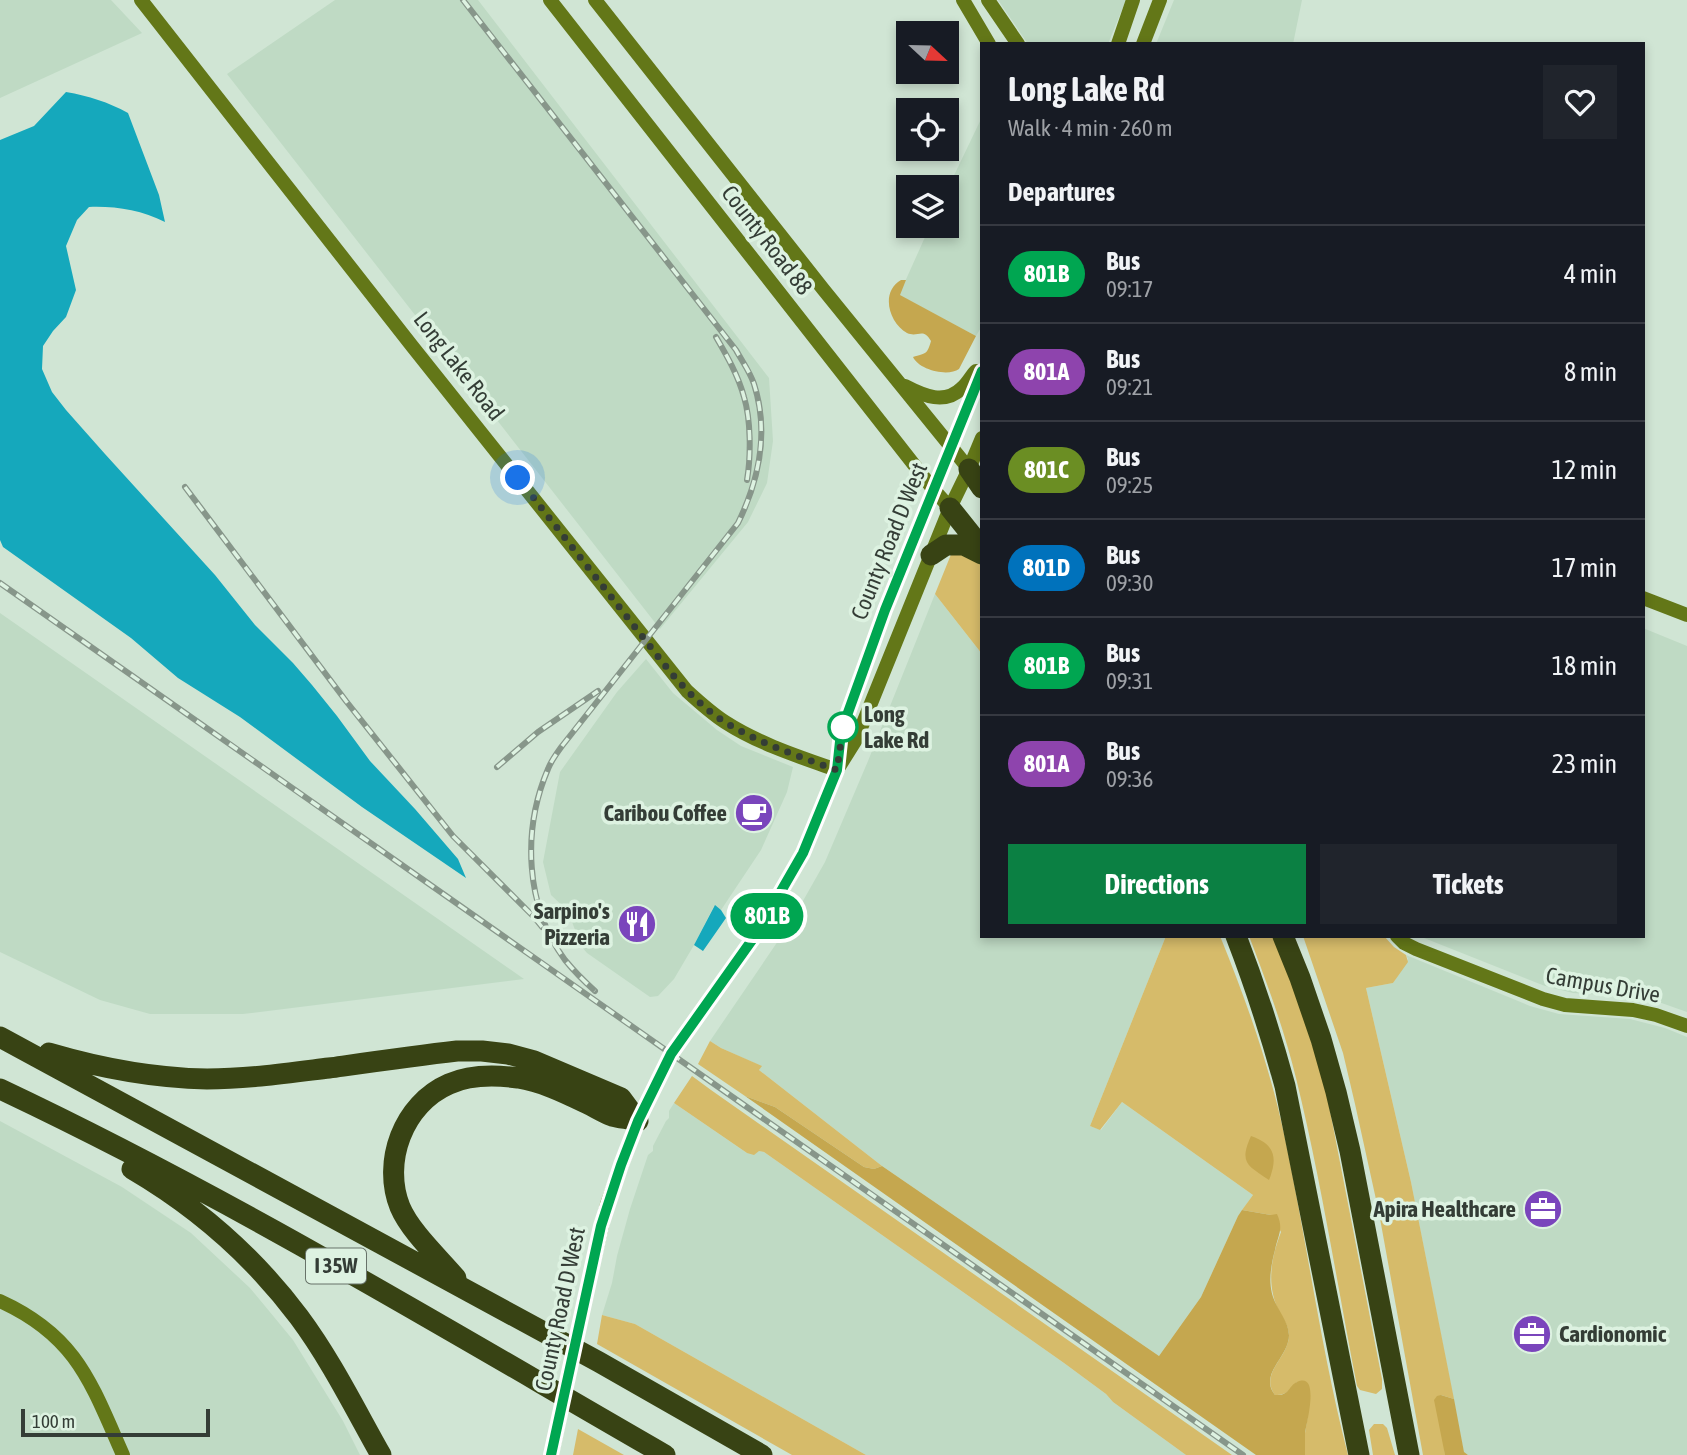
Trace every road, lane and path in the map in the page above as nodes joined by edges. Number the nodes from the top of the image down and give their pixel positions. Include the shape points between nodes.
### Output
1 (141, 0) edge
2 (550, 0) edge
3 (595, 0) edge
4 (963, 0) edge
5 (988, 0) edge
6 (1133, 0) edge
7 (1160, 0) edge
8 (988, 42) edge
9 (1017, 42) edge
10 (1119, 42) edge
11 (1144, 42) edge
12 (980, 366) edge
13 (980, 376) edge
14 (899, 383) junction
15 (980, 443) edge
16 (950, 447) junction
17 (969, 470) junction
18 (980, 485) edge
19 (933, 489) junction
20 (950, 508) junction
21 (980, 546) edge
22 (980, 553) edge
23 (931, 555) junction
24 (1645, 599) edge
25 (1687, 615) edge
26 (837, 770) junction
27 (1237, 938) edge
28 (1284, 938) edge
29 (1399, 938) edge
30 (1687, 1026) edge
31 (0, 1037) edge
32 (0, 1091) edge
33 (638, 1121) junction
34 (466, 1290) junction
35 (0, 1301) edge
36 (552, 1452) edge
37 (123, 1455) edge
38 (381, 1455) edge
39 (665, 1455) edge
40 (762, 1455) edge
41 (1359, 1455) edge
42 (1409, 1455) edge

1 - 26 main road, Long Lake Road via 687,691 750,736
2 - 19 main road, County Road 88
3 - 14 main road, County Road 88
4 - 8 main road
5 - 9 main road
6 - 10 main road
7 - 11 main road
12 - 14 main road via 962,388 946,397 935,398
13 - 16 main road, County Road D West
14 - 16 main road, County Road 88
15 - 17 main road, County Road D West
16 - 17 main road, County Road 88
16 - 19 main road, County Road D West
17 - 18 highway
17 - 20 main road, County Road D West
19 - 20 main road, County Road 88
19 - 26 main road, County Road D West via 841,732
20 - 21 highway
20 - 23 main road, County Road D West
22 - 23 highway via 964,545 946,545
23 - 26 main road, County Road D West via 856,738
24 - 25 main road
26 - 33 main road, County Road D West via 803,853 775,904 671,1054
27 - 41 highway via 1285,1086
28 - 42 highway via 1336,1092
29 - 30 main road, Campus Drive via 1543,999 1633,1010
31 - 33 highway via 101,1067 207,1079 457,1051 508,1054 621,1098
31 - 34 highway, I 35W
32 - 38 highway via 153,1181 250,1259 300,1319
32 - 39 highway, I 35W via 146,1161 256,1221
33 - 34 highway via 612,1116 556,1089 517,1078 450,1083 426,1099 399,1139 394,1157 395,1190 406,1220
33 - 36 main road, County Road D West, bridge via 607,1204
34 - 40 highway, I 35W
35 - 37 main road via 40,1323 72,1354 95,1391

